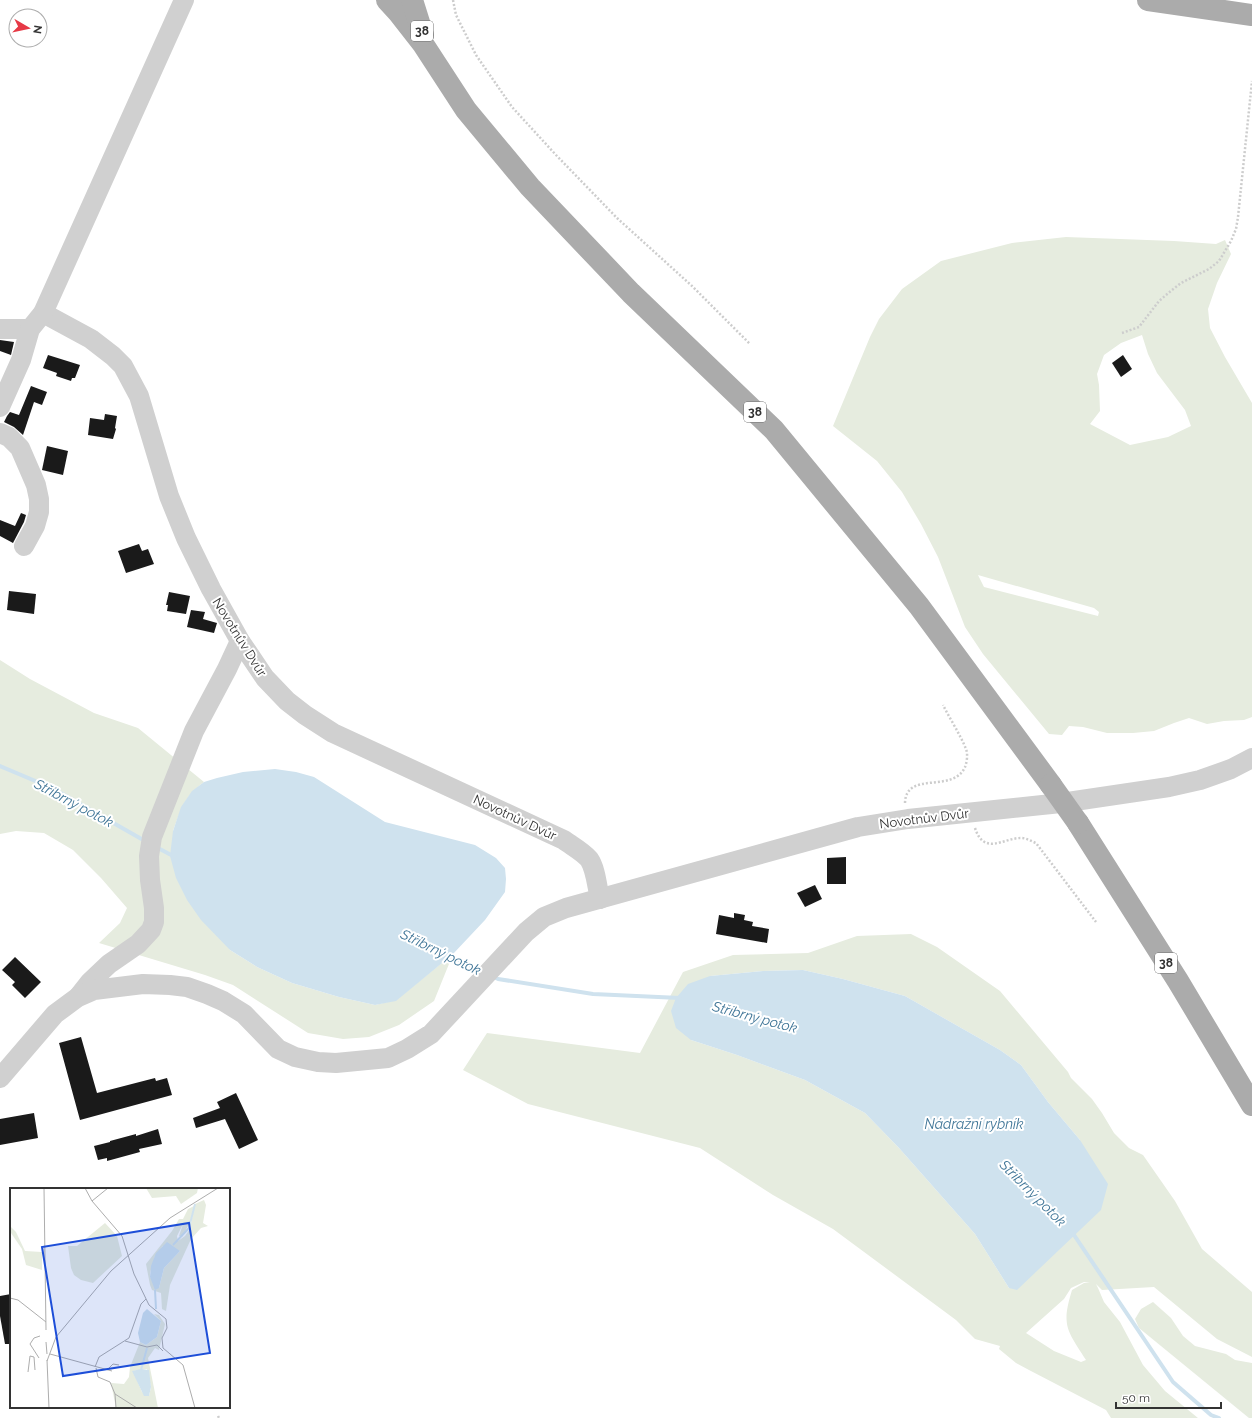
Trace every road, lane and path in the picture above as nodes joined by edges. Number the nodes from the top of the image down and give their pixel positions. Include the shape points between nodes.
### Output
1 (184, 0) edge
2 (387, 0) edge
3 (412, 0) edge
4 (453, 0) edge
5 (1148, 0) edge
6 (1252, 15) edge
7 (435, 62) junction
8 (1252, 81) edge
9 (43, 313) junction
10 (0, 329) edge
11 (30, 329) junction
12 (1122, 333) dead end
13 (750, 344) dead end
14 (0, 407) edge
15 (0, 433) edge
16 (24, 546) dead end
17 (240, 641) junction
18 (943, 705) dead end
19 (1252, 758) edge
20 (970, 812) junction
21 (908, 819) junction
22 (600, 899) junction
23 (1096, 922) dead end
24 (78, 997) junction
25 (0, 1078) edge
26 (1252, 1105) edge

1 - 9 street
2 - 7 main road
3 - 7 main road, 38
4 - 13 path via 456,15 476,55 512,107 617,218 692,286
5 - 6 main road
7 - 26 main road, 38, bridge via 466,110 530,187 631,293 774,430 919,606 1078,823 1178,981
8 - 12 path via 1238,217 1232,241 1219,262 1181,283 1159,301 1139,327
9 - 11 street
9 - 17 street, Novotnův Dvůr via 91,339 124,366 139,396 180,524 211,589
10 - 11 street
11 - 14 street via 21,360
15 - 16 street via 9,437 20,448 36,485 39,499 35,526
17 - 22 street, Novotnův Dvůr via 265,678 287,701 333,733 564,840 580,851 590,860
17 - 24 street via 194,731 152,837 149,856 154,922 151,930 138,944 109,964
18 - 21 path via 966,749 966,764 960,774 951,780 919,784 911,788 905,799
19 - 20 street, Novotnův Dvůr via 1200,780 1169,787 1061,803
20 - 21 street, Novotnův Dvůr
20 - 23 path via 977,834 987,843 999,844 1021,838 1040,847
21 - 22 street, Novotnův Dvůr via 858,827
22 - 24 street, Novotnův Dvůr via 544,917 526,932 431,1034 388,1058 336,1063 295,1057 278,1049 244,1014 223,1001 188,987 143,984 94,990
24 - 25 street, Novotnův Dvůr via 55,1014

